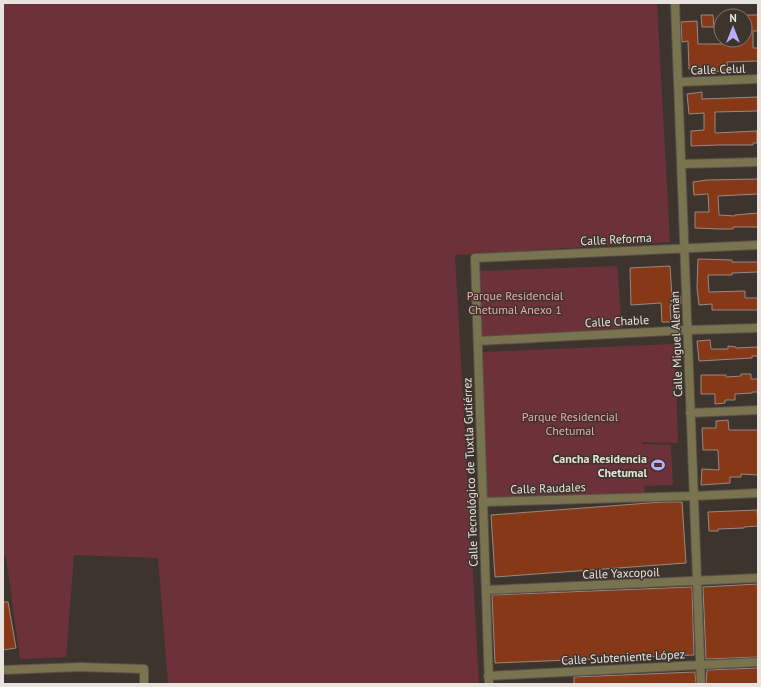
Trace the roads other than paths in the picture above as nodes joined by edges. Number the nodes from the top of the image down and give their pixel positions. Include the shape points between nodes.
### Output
1 (675, 3) edge
2 (758, 79) edge
3 (679, 82) junction
4 (758, 162) edge
5 (682, 164) junction
6 (758, 245) edge
7 (684, 248) junction
8 (475, 258) joint
9 (758, 328) edge
10 (688, 330) junction
11 (478, 341) junction
12 (758, 410) edge
13 (690, 413) junction
14 (758, 493) edge
15 (694, 496) junction
16 (483, 502) junction
17 (758, 578) edge
18 (697, 581) junction
19 (486, 590) junction
20 (758, 662) edge
21 (700, 665) junction
22 (3, 670) edge
23 (489, 680) edge
24 (144, 684) edge
25 (701, 684) edge

1 - 3 street, Calle Miguel Alemán
2 - 3 street, Calle Celul
3 - 5 street, Calle Miguel Alemán
4 - 5 street
5 - 7 street, Calle Miguel Alemán
6 - 7 street, Calle Reforma
7 - 8 street, Calle Reforma
7 - 10 street, Calle Miguel Alemán
8 - 11 street, Calle Tecnológico de Tuxtla Gutiérrez
9 - 10 street, Calle Chable
10 - 11 street, Calle Chable
10 - 13 street, Calle Miguel Alemán
11 - 16 street, Calle Tecnológico de Tuxtla Gutiérrez
12 - 13 street
13 - 15 street, Calle Miguel Alemán
14 - 15 street, Calle Raudales
15 - 16 street, Calle Raudales
15 - 18 street, Calle Miguel Alemán
16 - 19 street, Calle Tecnológico de Tuxtla Gutiérrez
17 - 18 street, Calle Yaxcopoil
18 - 19 street, Calle Yaxcopoil
18 - 21 street, Calle Miguel Alemán
19 - 23 street, Calle Tecnológico de Tuxtla Gutiérrez
20 - 21 street, Calle Subteniente López
21 - 23 street, Calle Subteniente López
21 - 25 street, Calle Miguel Alemán
22 - 24 street via 80,667 144,669

